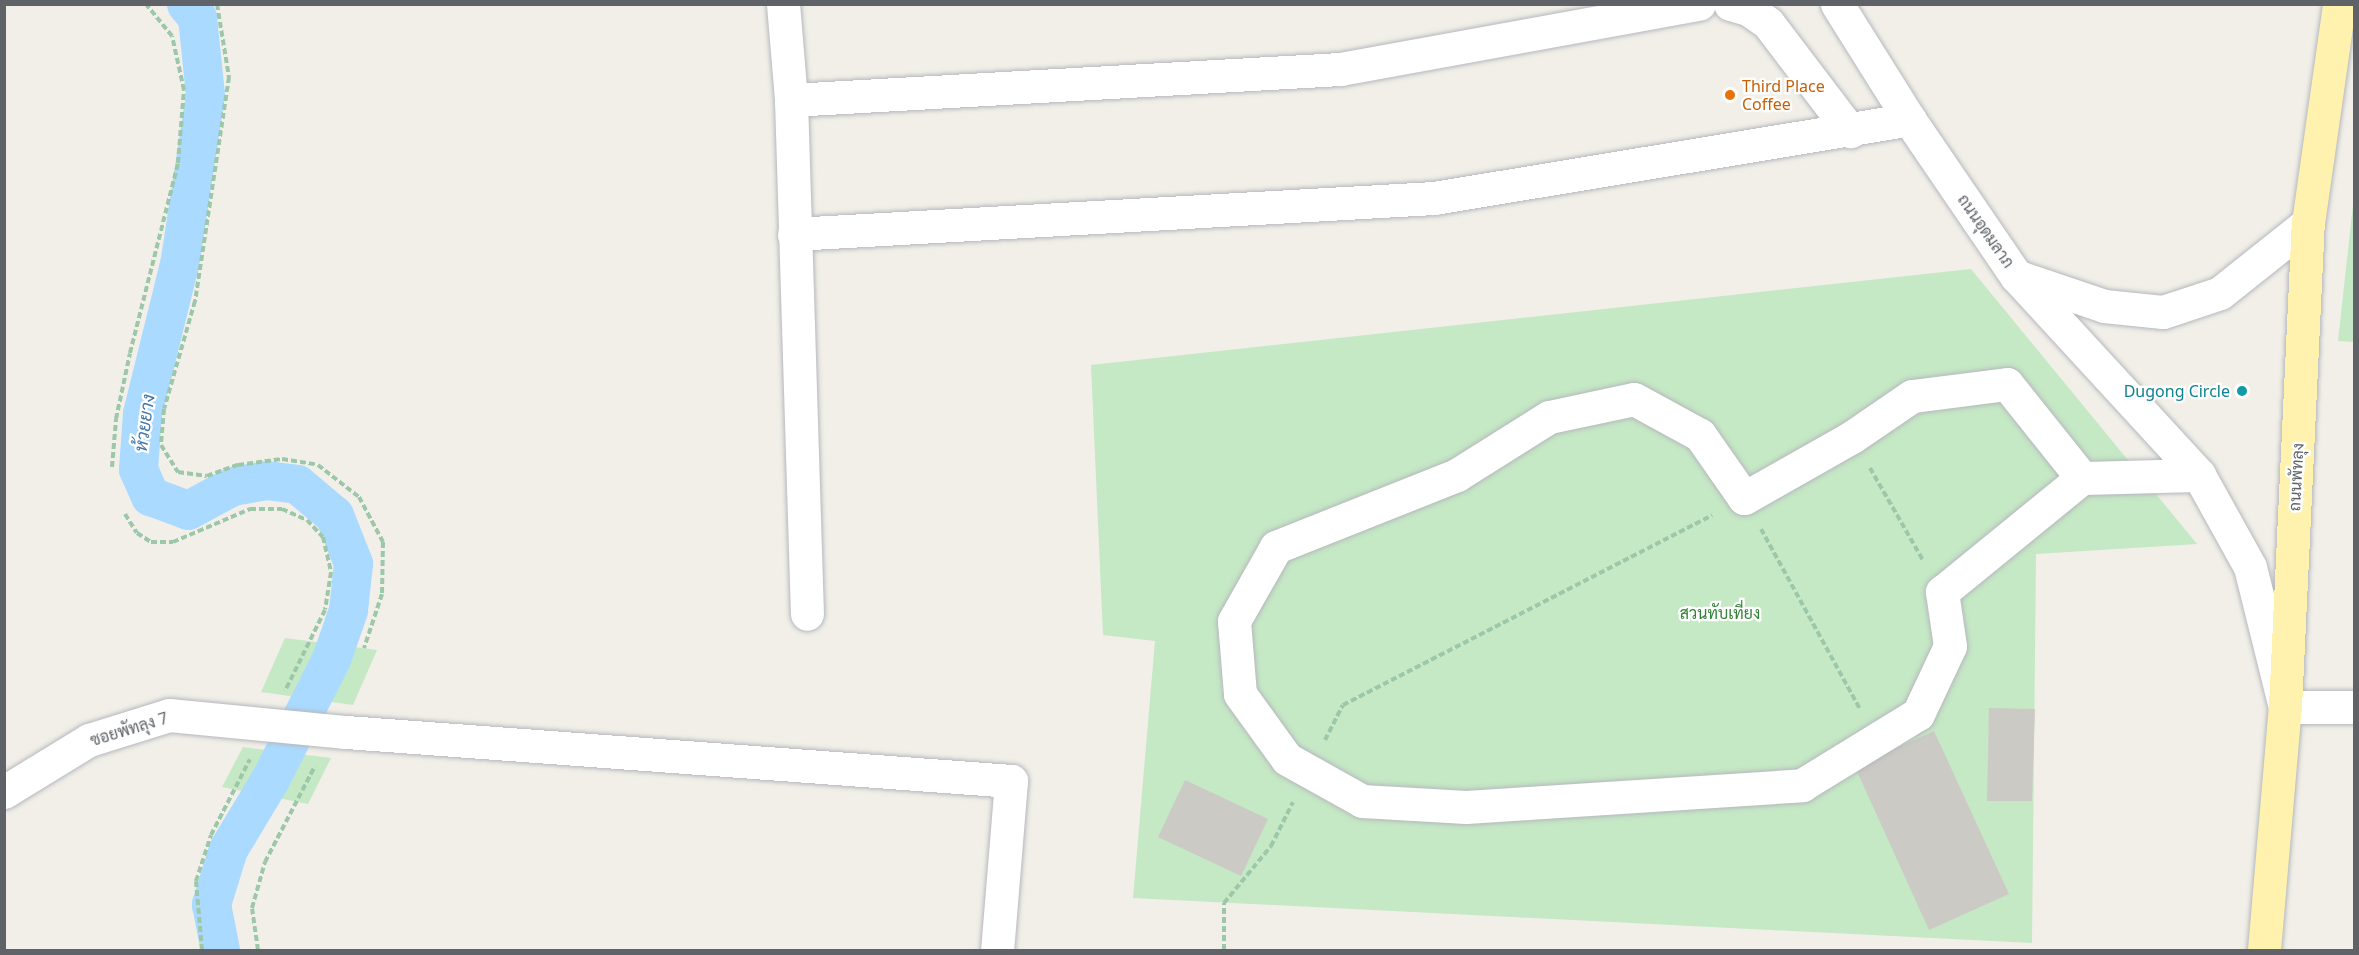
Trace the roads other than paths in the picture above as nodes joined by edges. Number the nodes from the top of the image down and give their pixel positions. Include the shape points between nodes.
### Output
1 (783, 4) edge
2 (1699, 4) edge
3 (1730, 4) edge
4 (1837, 4) edge
5 (2339, 4) edge
6 (791, 100) junction
7 (1909, 119) junction
8 (1850, 131) junction
9 (2308, 223) junction
10 (794, 234) junction
11 (2016, 276) junction
12 (2199, 475) junction
13 (2082, 478) junction
14 (807, 614) dead end
15 (2286, 707) junction
16 (2355, 707) edge
17 (4, 792) edge
18 (997, 951) edge
19 (2264, 951) edge

1 - 6 street
2 - 6 street via 1340,69
3 - 8 street via 1748,9 1768,23
4 - 7 street, ถนนอุดมลาภ
5 - 9 main road, ถนนพัทลุง
6 - 10 street
7 - 8 street
7 - 11 street, ถนนอุดมลาภ
8 - 10 street via 1434,198
9 - 11 street, ถนนอุดมลาภ via 2220,293 2163,312 2104,306
9 - 15 main road, ถนนพัทลุง
10 - 14 street
11 - 12 street
12 - 13 street
12 - 15 street via 2250,567
13 - 13 street via 1942,592 1950,646 1918,714 1802,785 1501,805 1362,801 1287,759 1240,694 1234,621 1276,547 1457,475 1549,417 1634,399 1700,435 1744,498 1852,437 1912,396 2007,384
15 - 16 street
15 - 19 main road, ถนนพัทลุง
17 - 18 street, ซอยพัทลุง 7 via 100,737 169,715 1011,781

